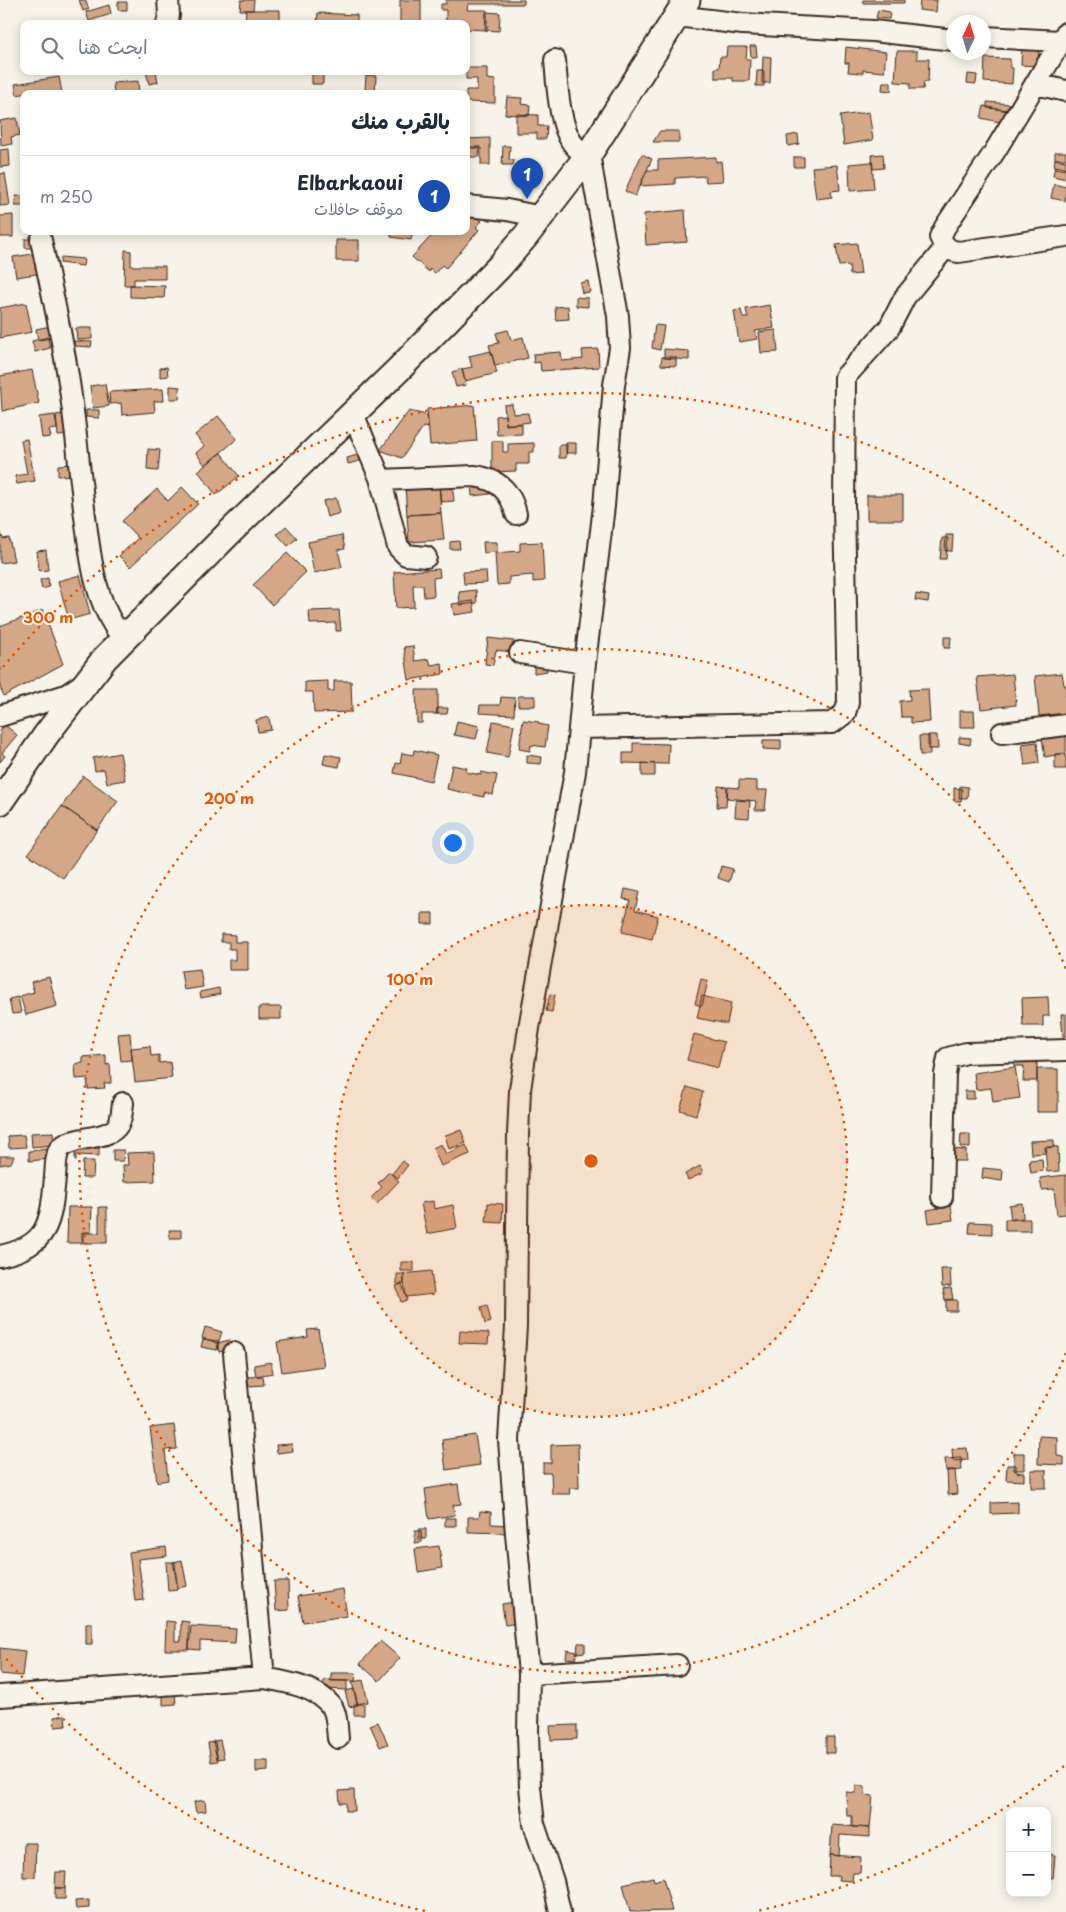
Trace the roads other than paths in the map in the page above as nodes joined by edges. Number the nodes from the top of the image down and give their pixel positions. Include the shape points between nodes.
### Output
1 (168, 0) edge
2 (682, 8) edge
3 (168, 20) edge
4 (991, 37) edge
5 (1063, 37) edge
6 (946, 39) edge
7 (556, 60) dead end
8 (1036, 84) junction
9 (1066, 91) edge
10 (588, 154) junction
11 (470, 206) edge
12 (542, 217) junction
13 (1066, 236) edge
14 (42, 240) dead end
15 (946, 248) junction
16 (353, 414) junction
17 (381, 480) junction
18 (516, 514) dead end
19 (426, 557) dead end
20 (132, 630) junction
21 (520, 653) dead end
22 (584, 663) junction
23 (88, 680) junction
24 (0, 716) edge
25 (1066, 725) edge
26 (579, 728) junction
27 (1002, 733) dead end
28 (0, 802) edge
29 (1066, 1050) edge
30 (123, 1102) dead end
31 (942, 1197) dead end
32 (0, 1256) edge
33 (234, 1353) dead end
34 (677, 1665) dead end
35 (529, 1674) junction
36 (264, 1678) junction
37 (0, 1696) edge
38 (338, 1738) dead end
39 (560, 1912) edge

1 - 3 street
2 - 6 street via 743,24
2 - 10 main road
4 - 5 street
5 - 8 street
7 - 10 street via 557,88 564,123 577,148
8 - 9 street
8 - 15 street via 942,232 940,237
10 - 12 main road
10 - 22 street via 618,316 620,348
11 - 12 street
12 - 16 main road via 498,267
13 - 15 street via 959,252
14 - 20 street via 64,351 92,568 102,601 116,629
15 - 26 street via 904,297 889,328 846,377 844,506 848,703 845,713 832,723
16 - 17 street
16 - 20 main road
17 - 18 street via 487,478 503,487
17 - 19 street via 398,547 406,555
20 - 23 main road
21 - 22 street
22 - 26 street
23 - 24 street via 66,695
23 - 28 main road
25 - 27 street
26 - 35 street via 575,772 529,1028 520,1108 516,1326 509,1440
29 - 31 street via 966,1053 948,1058
30 - 32 street via 120,1123 116,1128 60,1149 56,1158 53,1200 44,1233 20,1251
33 - 36 street
34 - 35 street
35 - 39 street via 528,1734 534,1824
36 - 37 street
36 - 38 street via 297,1684 319,1696 332,1708

